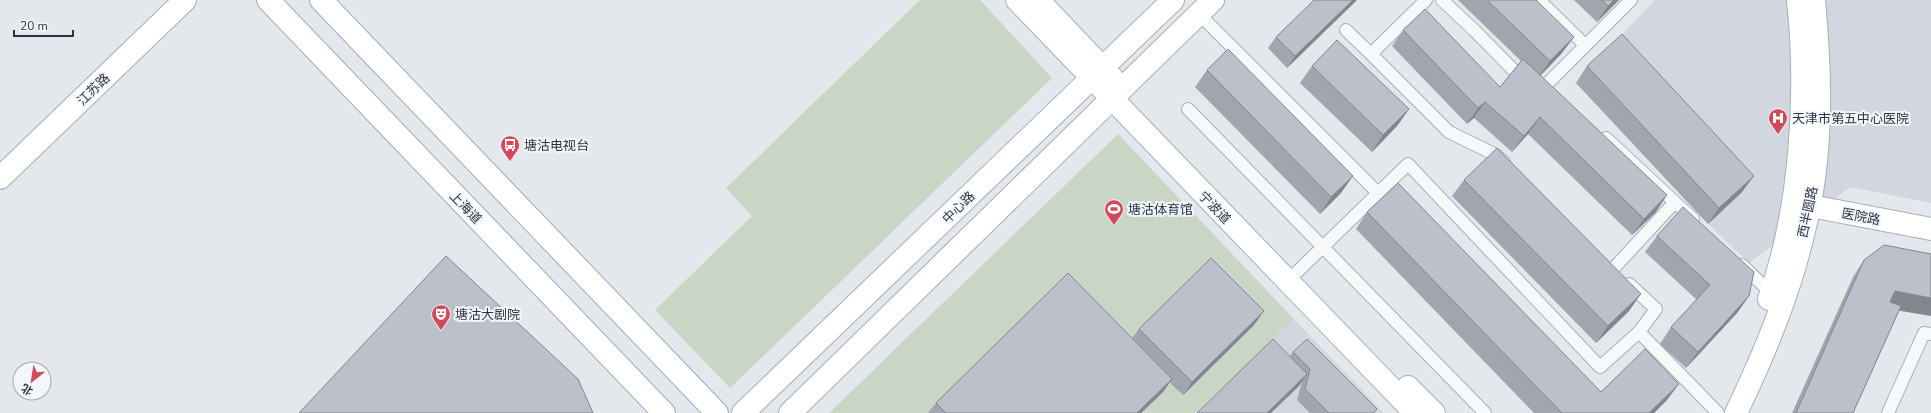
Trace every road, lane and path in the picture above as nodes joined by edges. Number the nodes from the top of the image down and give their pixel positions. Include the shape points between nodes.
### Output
1 (169, 0) edge
2 (185, 0) edge
3 (268, 0) edge
4 (321, 0) edge
5 (1017, 0) edge
6 (1038, 0) edge
7 (1173, 0) edge
8 (1426, 0) edge
9 (1442, 0) edge
10 (1539, 0) edge
11 (1630, 0) edge
12 (1798, 0) edge
13 (1814, 0) edge
14 (1206, 7) edge
15 (1346, 30) dead end
16 (1585, 45) junction
17 (1371, 54) junction
18 (1098, 74) junction
19 (1116, 94) junction
20 (1188, 109) dead end
21 (1597, 129) edge
22 (0, 162) edge
23 (1512, 168) edge
24 (0, 178) edge
25 (1378, 193) junction
26 (1675, 202) junction
27 (1800, 204) junction
28 (1702, 227) edge
29 (1931, 229) edge
30 (1322, 247) junction
31 (1734, 257) edge
32 (1602, 258) edge
33 (1613, 269) junction
34 (1297, 272) junction
35 (1771, 293) junction
36 (1639, 332) junction
37 (1931, 334) edge
38 (682, 376) junction
39 (661, 410) edge
40 (792, 412) edge
41 (702, 413) edge
42 (717, 413) edge
43 (743, 413) edge
44 (1415, 413) edge
45 (1434, 413) edge
46 (1485, 413) edge
47 (1718, 413) edge
48 (1722, 413) edge
49 (1736, 413) edge
50 (1888, 413) edge

1 - 22 street, 江苏路
2 - 24 street, 江苏路
3 - 39 street, 上海道
4 - 38 street
5 - 18 street, 宁波道
6 - 18 street, 宁波道
7 - 18 street, 中心路
8 - 17 lane
9 - 16 lane via 1537,94
10 - 16 lane
11 - 16 lane
12 - 27 street, 西半圆路 via 1802,32
13 - 27 street, 西半圆路 via 1817,31 1818,136 1814,177
14 - 19 street
14 - 25 lane
15 - 17 lane
17 - 23 lane via 1449,132 1496,155
18 - 19 street, 宁波道
18 - 43 street, 中心路
19 - 34 street, 宁波道
19 - 40 street
19 - 44 street, 宁波道
20 - 30 lane
21 - 26 lane
25 - 30 lane
25 - 36 lane via 1408,164 1600,367
26 - 28 lane
26 - 33 lane
27 - 29 street, 医院路
27 - 35 street, 西半圆路 via 1783,248
27 - 49 street, 西半圆路 via 1786,296 1753,379
30 - 34 lane
30 - 46 lane
31 - 35 lane
32 - 33 lane
33 - 36 lane via 1656,309
34 - 45 street, 宁波道
35 - 48 street, 西半圆路 via 1740,376
36 - 47 lane
37 - 50 lane via 1924,332
38 - 41 street
38 - 42 street

